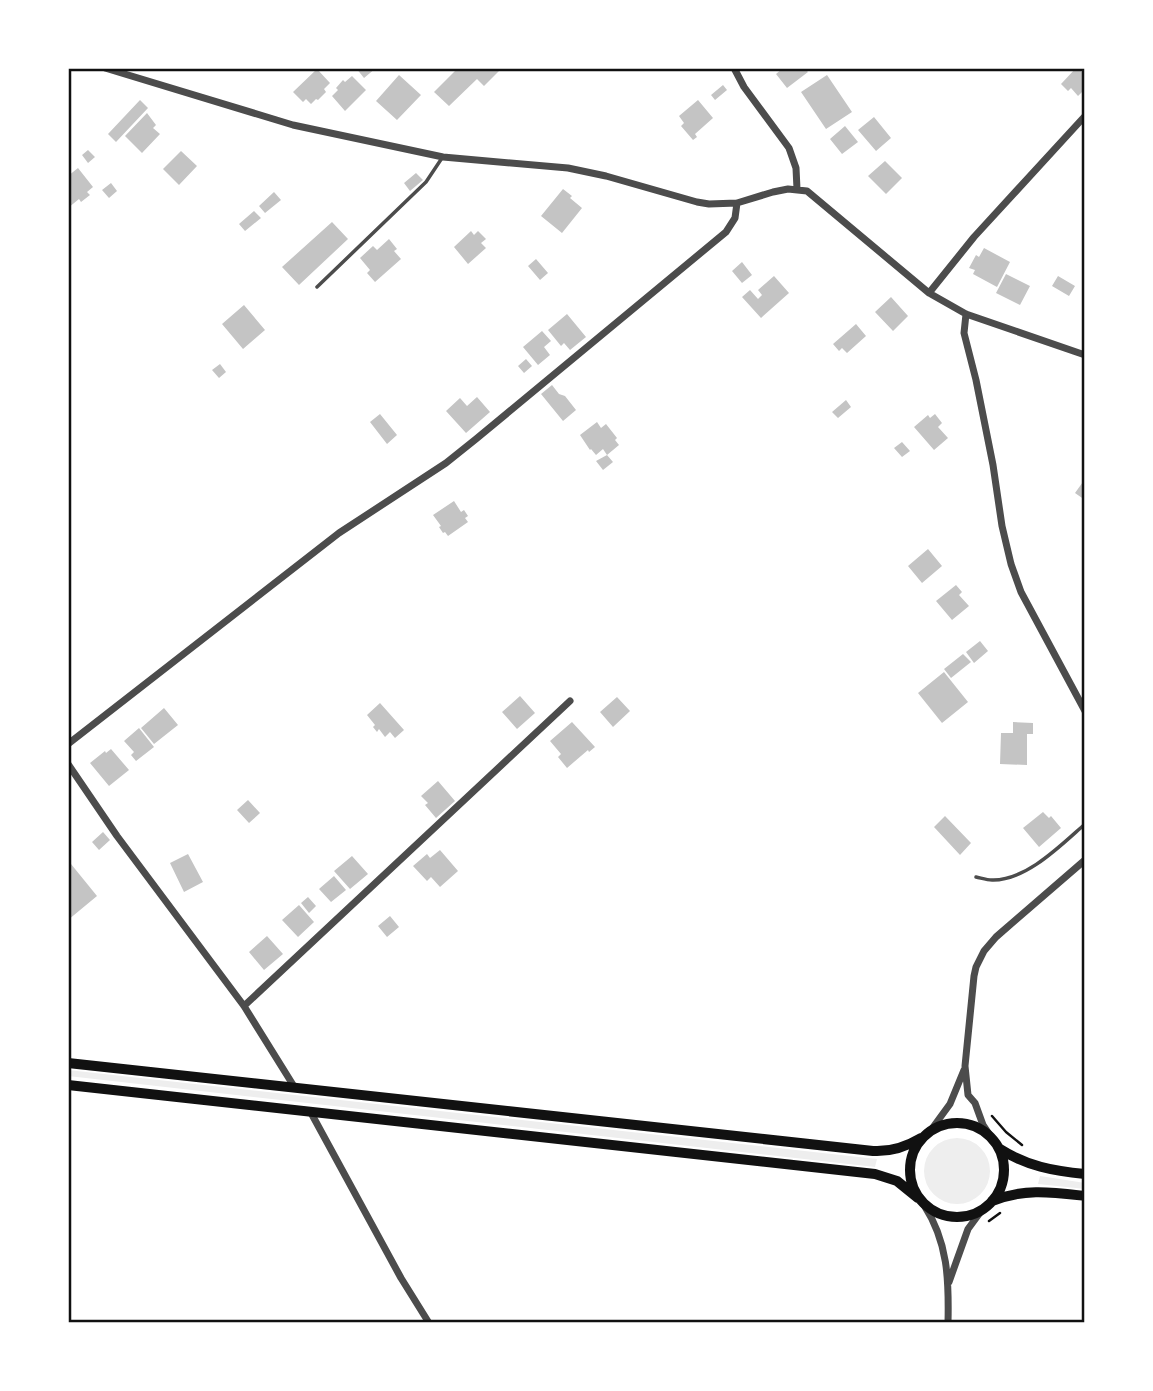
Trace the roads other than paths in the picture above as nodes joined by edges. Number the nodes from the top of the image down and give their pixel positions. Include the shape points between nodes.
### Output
1 (105, 68) edge
2 (734, 68) edge
3 (1085, 116) edge
4 (443, 157) junction
5 (797, 189) junction
6 (737, 203) junction
7 (317, 287) dead end
8 (929, 293) junction
9 (966, 314) junction
10 (1085, 355) edge
11 (570, 701) dead end
12 (1085, 711) edge
13 (68, 744) edge
14 (68, 764) edge
15 (1085, 824) edge
16 (1085, 860) edge
17 (976, 877) dead end
18 (244, 1006) junction
19 (68, 1063) edge
20 (965, 1066) junction
21 (68, 1085) edge
22 (295, 1087) junction
23 (310, 1111) junction
24 (931, 1130) junction
25 (991, 1137) junction
26 (921, 1138) junction
27 (1000, 1149) junction
28 (1085, 1174) edge
29 (1085, 1196) edge
30 (921, 1201) junction
31 (992, 1201) junction
32 (982, 1210) junction
33 (949, 1283) junction
34 (429, 1323) edge
35 (948, 1323) edge

1 - 4 street via 293,125
2 - 5 street via 789,148
3 - 8 street
4 - 6 street via 568,168 697,202
4 - 7 lane via 426,182
5 - 6 street via 773,191
5 - 8 street via 807,191
6 - 13 street via 726,232 466,447 339,533
8 - 9 street
9 - 10 street
9 - 12 street via 964,333 1011,564 1021,592
11 - 18 street
14 - 18 street
15 - 17 lane via 1012,877
16 - 20 street via 984,951 974,976
18 - 22 street
19 - 22 main road
20 - 24 street via 950,1104
20 - 25 street via 968,1095
21 - 23 main road
22 - 26 main road via 873,1151 892,1150
23 - 30 main road via 875,1174 897,1181
23 - 34 street
24 - 25 main road via 962,1123
24 - 26 main road
25 - 27 main road
26 - 30 main road via 909,1168
27 - 28 main road via 1035,1166
27 - 31 main road via 1004,1176
29 - 31 main road via 1032,1191
30 - 32 main road via 952,1217
30 - 33 street via 938,1232
31 - 32 main road
32 - 33 street via 968,1229
33 - 35 street

